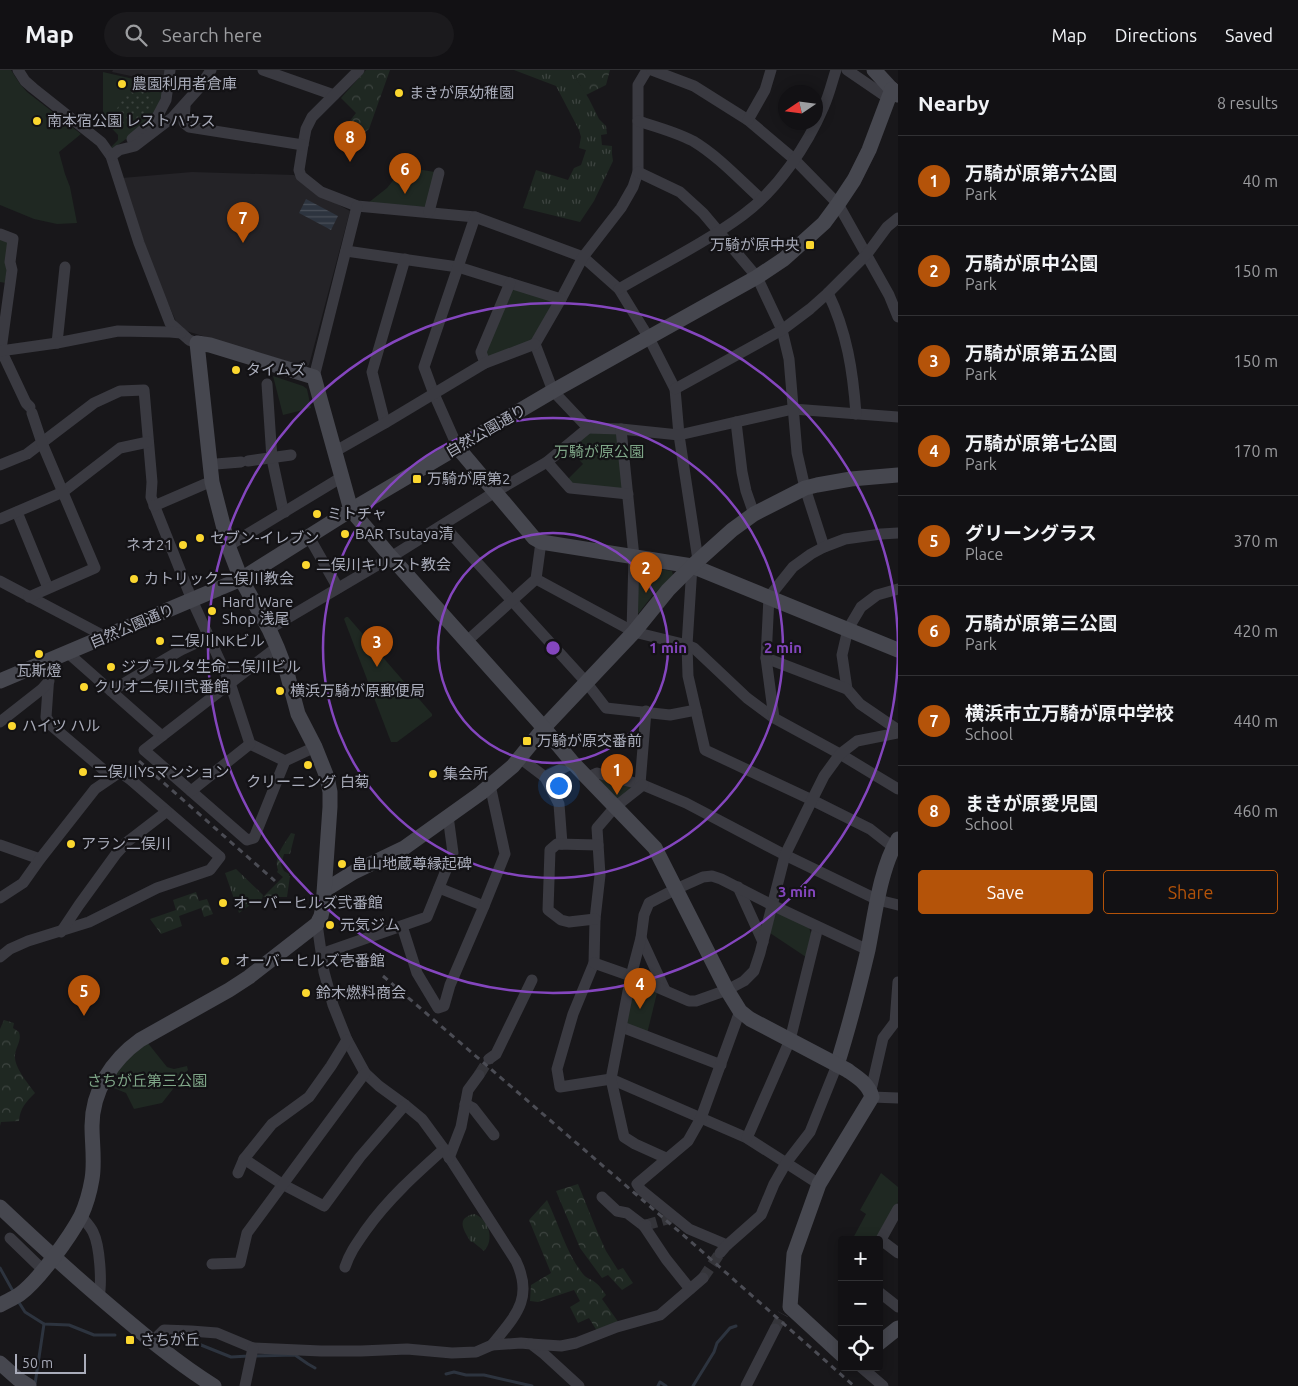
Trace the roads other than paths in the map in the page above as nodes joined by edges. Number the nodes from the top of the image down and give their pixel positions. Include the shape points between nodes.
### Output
1 (18, 70) edge
2 (170, 70) edge
3 (211, 70) edge
4 (263, 70) edge
5 (359, 70) edge
6 (647, 70) edge
7 (652, 70) edge
8 (771, 70) edge
9 (836, 70) edge
10 (847, 70) edge
11 (874, 70) edge
12 (278, 73) edge
13 (892, 95) edge
14 (334, 96) junction
15 (185, 106) junction
16 (748, 120) junction
17 (638, 121) junction
18 (303, 145) junction
19 (115, 153) junction
20 (794, 160) junction
21 (638, 172) junction
22 (439, 173) dead end
23 (761, 199) junction
24 (838, 204) junction
25 (357, 206) junction
26 (430, 212) junction
27 (475, 217) junction
28 (898, 218) edge
29 (719, 231) junction
30 (0, 234) edge
31 (346, 250) junction
32 (867, 254) junction
33 (583, 257) junction
34 (405, 259) junction
35 (65, 267) dead end
36 (458, 267) junction
37 (757, 277) junction
38 (510, 283) junction
39 (619, 289) junction
40 (894, 291) edge
41 (828, 293) junction
42 (561, 299) junction
43 (898, 317) edge
44 (782, 330) junction
45 (181, 333) junction
46 (649, 338) junction
47 (197, 342) junction
48 (57, 343) junction
49 (535, 344) junction
50 (0, 350) edge
51 (485, 363) junction
52 (314, 377) junction
53 (267, 384) dead end
54 (675, 389) junction
55 (553, 391) junction
56 (434, 394) junction
57 (793, 409) junction
58 (856, 414) junction
59 (898, 417) edge
60 (736, 422) junction
61 (385, 423) junction
62 (588, 428) junction
63 (621, 429) junction
64 (680, 435) junction
65 (148, 442) junction
66 (42, 444) junction
67 (458, 448) junction
68 (334, 452) junction
69 (291, 456) dead end
70 (272, 459) junction
71 (547, 462) junction
72 (216, 464) dead end
73 (0, 465) edge
74 (898, 475) edge
75 (342, 477) junction
76 (212, 482) junction
77 (805, 488) junction
78 (63, 492) junction
79 (495, 492) junction
80 (628, 494) junction
81 (154, 506) junction
82 (351, 510) junction
83 (17, 512) junction
84 (284, 512) junction
85 (754, 514) junction
86 (0, 518) edge
87 (443, 525) junction
88 (898, 533) edge
89 (309, 537) junction
90 (541, 542) junction
91 (228, 546) junction
92 (824, 547) junction
93 (391, 557) junction
94 (634, 557) junction
95 (695, 563) junction
96 (241, 579) junction
97 (536, 580) junction
98 (0, 581) edge
99 (48, 588) junction
100 (338, 588) junction
101 (898, 589) edge
102 (30, 597) junction
103 (769, 597) junction
104 (192, 600) junction
105 (512, 600) junction
106 (269, 629) junction
107 (848, 629) junction
108 (633, 632) junction
109 (106, 637) junction
110 (209, 637) junction
111 (467, 641) junction
112 (687, 645) junction
113 (277, 646) junction
114 (898, 650) edge
115 (68, 653) junction
116 (766, 658) junction
117 (50, 660) junction
118 (48, 681) junction
119 (0, 682) edge
120 (586, 682) junction
121 (230, 683) junction
122 (846, 689) junction
123 (111, 691) junction
124 (696, 710) junction
125 (646, 711) junction
126 (774, 718) junction
127 (0, 722) edge
128 (544, 728) junction
129 (898, 731) edge
130 (162, 736) junction
131 (250, 744) junction
132 (315, 747) junction
133 (840, 754) junction
134 (520, 758) junction
135 (285, 761) junction
136 (573, 763) junction
137 (112, 777) junction
138 (545, 777) junction
139 (586, 778) junction
140 (641, 784) junction
141 (490, 785) junction
142 (898, 788) edge
143 (191, 791) junction
144 (812, 800) junction
145 (616, 807) junction
146 (166, 812) junction
147 (448, 816) junction
148 (896, 843) edge
149 (562, 844) junction
150 (0, 845) edge
151 (598, 845) junction
152 (785, 854) junction
153 (40, 858) junction
154 (738, 887) junction
155 (439, 888) junction
156 (676, 889) junction
157 (325, 890) junction
158 (0, 898) edge
159 (878, 900) junction
160 (772, 905) junction
161 (898, 905) edge
162 (484, 906) junction
163 (596, 919) junction
164 (317, 924) junction
165 (402, 926) junction
166 (818, 927) junction
167 (61, 932) junction
168 (640, 938) junction
169 (763, 942) junction
170 (868, 950) junction
171 (321, 954) junction
172 (0, 957) edge
173 (594, 963) junction
174 (631, 976) junction
175 (532, 980) dead end
176 (898, 982) edge
177 (665, 990) junction
178 (728, 990) junction
179 (740, 1011) junction
180 (896, 1022) edge
181 (622, 1027) junction
182 (347, 1040) junction
183 (790, 1040) junction
184 (489, 1058) tunnel mouth
185 (721, 1065) junction
186 (837, 1065) junction
187 (365, 1073) junction
188 (479, 1075) tunnel mouth
189 (611, 1079) junction
190 (871, 1093) junction
191 (898, 1098) edge
192 (465, 1104) junction
193 (405, 1105) junction
194 (701, 1118) junction
195 (494, 1135) dead end
196 (747, 1138) junction
197 (447, 1153) junction
198 (666, 1158) junction
199 (244, 1159) junction
200 (786, 1163) junction
201 (238, 1173) dead end
202 (282, 1184) junction
203 (819, 1184) junction
204 (602, 1197) dead end
205 (0, 1207) edge
206 (898, 1209) edge
207 (81, 1216) junction
208 (883, 1236) edge
209 (10, 1238) dead end
210 (883, 1244) edge
211 (898, 1253) edge
212 (53, 1257) junction
213 (212, 1264) dead end
214 (345, 1267) dead end
215 (42, 1270) junction
216 (704, 1278) tunnel mouth
217 (690, 1289) junction
218 (883, 1295) edge
219 (99, 1297) junction
220 (9, 1300) edge
221 (898, 1307) edge
222 (898, 1328) edge
223 (775, 1329) tunnel mouth
224 (883, 1340) edge
225 (152, 1342) junction
226 (531, 1344) junction
227 (492, 1345) junction
228 (838, 1352) edge
229 (252, 1353) junction
230 (0, 1363) edge
231 (866, 1371) edge
232 (27, 1385) edge
233 (214, 1386) edge
234 (245, 1386) edge
235 (580, 1386) edge
236 (746, 1386) edge
237 (883, 1386) edge

1 - 19 street via 33,88
2 - 19 street via 166,100 156,120
3 - 15 street
4 - 12 street
5 - 14 street
6 - 17 street via 638,85
7 - 16 street via 694,86
8 - 16 street
9 - 20 street via 825,105
10 - 13 street
11 - 13 street
12 - 14 street
13 - 24 street, 自然公園通り via 869,150
14 - 18 street via 312,118
15 - 18 street via 184,122 189,127
15 - 19 street via 135,146
16 - 20 street
17 - 21 street
17 - 23 street via 692,141 716,157
18 - 25 street via 298,170 301,176 322,192
19 - 45 street via 139,243 170,323
20 - 23 street
20 - 24 street
21 - 29 street via 680,192
21 - 33 street via 621,208
22 - 26 street
23 - 29 street
24 - 32 street
24 - 37 street, 自然公園通り via 824,222 784,259
25 - 26 street
25 - 31 street
26 - 27 street
27 - 33 street
27 - 36 street
28 - 32 street
29 - 37 street
29 - 39 street
30 - 50 street via 13,239 12,270
31 - 34 street
31 - 52 street
32 - 40 street
32 - 41 street
33 - 39 street
33 - 42 street
34 - 36 street
34 - 61 street via 372,372
35 - 48 street
36 - 38 street
36 - 56 street via 424,367
37 - 44 street
37 - 46 street, 自然公園通り
38 - 42 street
38 - 51 street via 481,352
39 - 46 street
40 - 43 street
41 - 44 street
41 - 58 street via 850,358
42 - 49 street
44 - 54 street
44 - 57 street via 789,359
45 - 47 street
45 - 48 street via 118,331
46 - 54 street
46 - 55 street, 自然公園通り
47 - 52 street
47 - 76 street
48 - 50 street
49 - 51 street
49 - 55 street
50 - 66 street via 31,410
51 - 56 street
52 - 68 street
53 - 70 street
54 - 64 street
55 - 62 street
55 - 67 street, 自然公園通り
56 - 61 street
56 - 67 street
57 - 58 street
57 - 60 street
57 - 77 street via 797,453
58 - 59 street
60 - 64 street
60 - 85 street via 742,472
61 - 68 street
62 - 63 street
62 - 71 street
63 - 64 street
63 - 80 street
64 - 95 street
65 - 66 street via 144,390 120,391 94,403
65 - 78 street via 120,448
65 - 81 street
66 - 73 street
66 - 78 street
67 - 79 street
67 - 82 street, 自然公園通り
68 - 75 street
69 - 70 street
70 - 72 street
70 - 84 street
71 - 79 street
71 - 80 street via 570,488
74 - 77 street via 834,481
75 - 82 street
75 - 84 street
76 - 81 street
76 - 91 street
77 - 85 street
77 - 92 street
78 - 83 street
78 - 99 street via 95,568
79 - 87 street
79 - 90 street
80 - 94 street
81 - 104 street
82 - 89 street, 自然公園通り
82 - 93 street
83 - 86 street
83 - 99 street
84 - 91 street
85 - 95 street
87 - 93 street
87 - 105 street
88 - 92 street via 845,539
89 - 96 street, 自然公園通り
89 - 100 street
90 - 94 street
90 - 97 street
91 - 96 street
92 - 103 street via 793,567
93 - 100 street
93 - 111 street
94 - 95 street
94 - 108 street
95 - 103 street
95 - 108 street
95 - 112 street
96 - 104 street, 自然公園通り
96 - 106 street
97 - 105 street
97 - 108 street
98 - 102 street
99 - 102 street
100 - 106 street
101 - 107 street via 877,595 861,607
102 - 109 street
103 - 107 street
103 - 116 street
104 - 109 street, 自然公園通り
104 - 110 street
105 - 111 street
105 - 120 street
106 - 113 street
107 - 114 street
107 - 122 street via 842,654
108 - 112 street
108 - 120 street
109 - 115 street, 自然公園通り
110 - 121 street
110 - 123 street
111 - 128 street
112 - 124 street via 688,676
112 - 126 street
113 - 121 street
113 - 132 street via 298,714
115 - 117 street, 自然公園通り
115 - 123 street
116 - 122 street
116 - 126 street
117 - 118 street
117 - 119 street, 自然公園通り
118 - 127 street
118 - 137 street via 46,718
120 - 125 street via 606,708
120 - 128 street
121 - 130 street
121 - 131 street
122 - 129 street via 860,704
123 - 130 street
124 - 125 street via 670,715
124 - 144 street via 705,750
125 - 140 street
126 - 133 street
128 - 134 street
128 - 136 street
129 - 133 street via 858,741
130 - 143 street via 144,750
131 - 135 street
131 - 143 street
132 - 135 street
132 - 157 street via 330,792
133 - 142 street
133 - 144 street
134 - 138 street
134 - 141 street
135 - 143 street via 254,838 247,840
136 - 138 street
136 - 139 street
137 - 146 street via 120,772
137 - 153 street via 95,789
138 - 149 street via 559,804
139 - 140 street via 598,773
139 - 145 street
140 - 145 street
140 - 152 street via 686,803
141 - 147 street
141 - 162 street via 505,854
144 - 148 street
144 - 152 street
145 - 151 street via 597,828
145 - 156 street via 655,848
146 - 167 street via 116,854
146 - 167 street via 220,857 210,870 157,888 89,922
147 - 155 street via 453,853
147 - 157 street via 404,848
148 - 159 street
149 - 151 street
149 - 163 street via 550,850 548,910 569,922
150 - 153 street
151 - 163 street via 600,875
152 - 159 street
152 - 160 street
153 - 158 street via 23,883
154 - 156 street via 712,876
154 - 160 street
154 - 169 street
155 - 162 street
155 - 165 street via 426,917
156 - 168 street via 650,903
156 - 178 street
157 - 164 street
159 - 161 street
159 - 170 street
160 - 166 street
160 - 169 street
162 - 165 street via 444,1006 438,1008 417,974
163 - 173 street
164 - 171 street
164 - 207 street via 249,977 140,1040 109,1070 96,1097 93,1112 92,1179
165 - 171 street
166 - 170 street
166 - 183 street
167 - 172 street via 28,941
168 - 174 street
168 - 177 street
169 - 178 street via 754,970 744,981
170 - 186 street
171 - 182 street via 333,1005
173 - 174 street
173 - 189 street via 573,1014 557,1069 560,1087
174 - 177 street
174 - 181 street
175 - 184 street via 496,1054
176 - 180 street
177 - 178 street via 696,1001
178 - 179 street
179 - 183 street
179 - 185 street
180 - 190 street via 883,1038
181 - 185 street
181 - 189 street
182 - 187 street
182 - 199 street via 309,1097 272,1124
183 - 186 street
183 - 196 street
185 - 194 street
186 - 190 street via 858,1078
186 - 200 street via 810,1132
187 - 193 street
187 - 202 street
188 - 192 street via 468,1090
189 - 194 street
189 - 198 street via 624,1137
190 - 191 street
190 - 203 street
192 - 195 street via 473,1108
192 - 197 street via 461,1127
193 - 197 street via 422,1119
193 - 202 street via 360,1157 324,1206
194 - 196 street
194 - 198 street via 688,1141
196 - 200 street
197 - 214 street via 413,1176 377,1214 349,1254
197 - 227 street via 521,1272 524,1286 522,1302 516,1316
198 - 200 street via 637,1184 673,1218 724,1249 761,1215
199 - 201 street
199 - 202 street
200 - 203 street
202 - 213 street via 247,1233 240,1263
203 - 228 street via 794,1254 787,1311
204 - 217 street via 618,1211 628,1213 645,1226
205 - 212 street
206 - 208 street
207 - 212 street
207 - 219 street via 94,1233 101,1286
209 - 215 street
210 - 211 street
212 - 215 street
212 - 219 street
215 - 220 street via 31,1284
216 - 217 street
217 - 226 street via 660,1315 576,1343 562,1346
218 - 221 street
219 - 225 street
222 - 224 street
223 - 236 street
225 - 229 street via 164,1330 191,1330 216,1333
225 - 233 street
226 - 227 street
226 - 235 street
227 - 229 street via 476,1352 452,1353 406,1349
229 - 234 street
230 - 232 street
231 - 237 street

